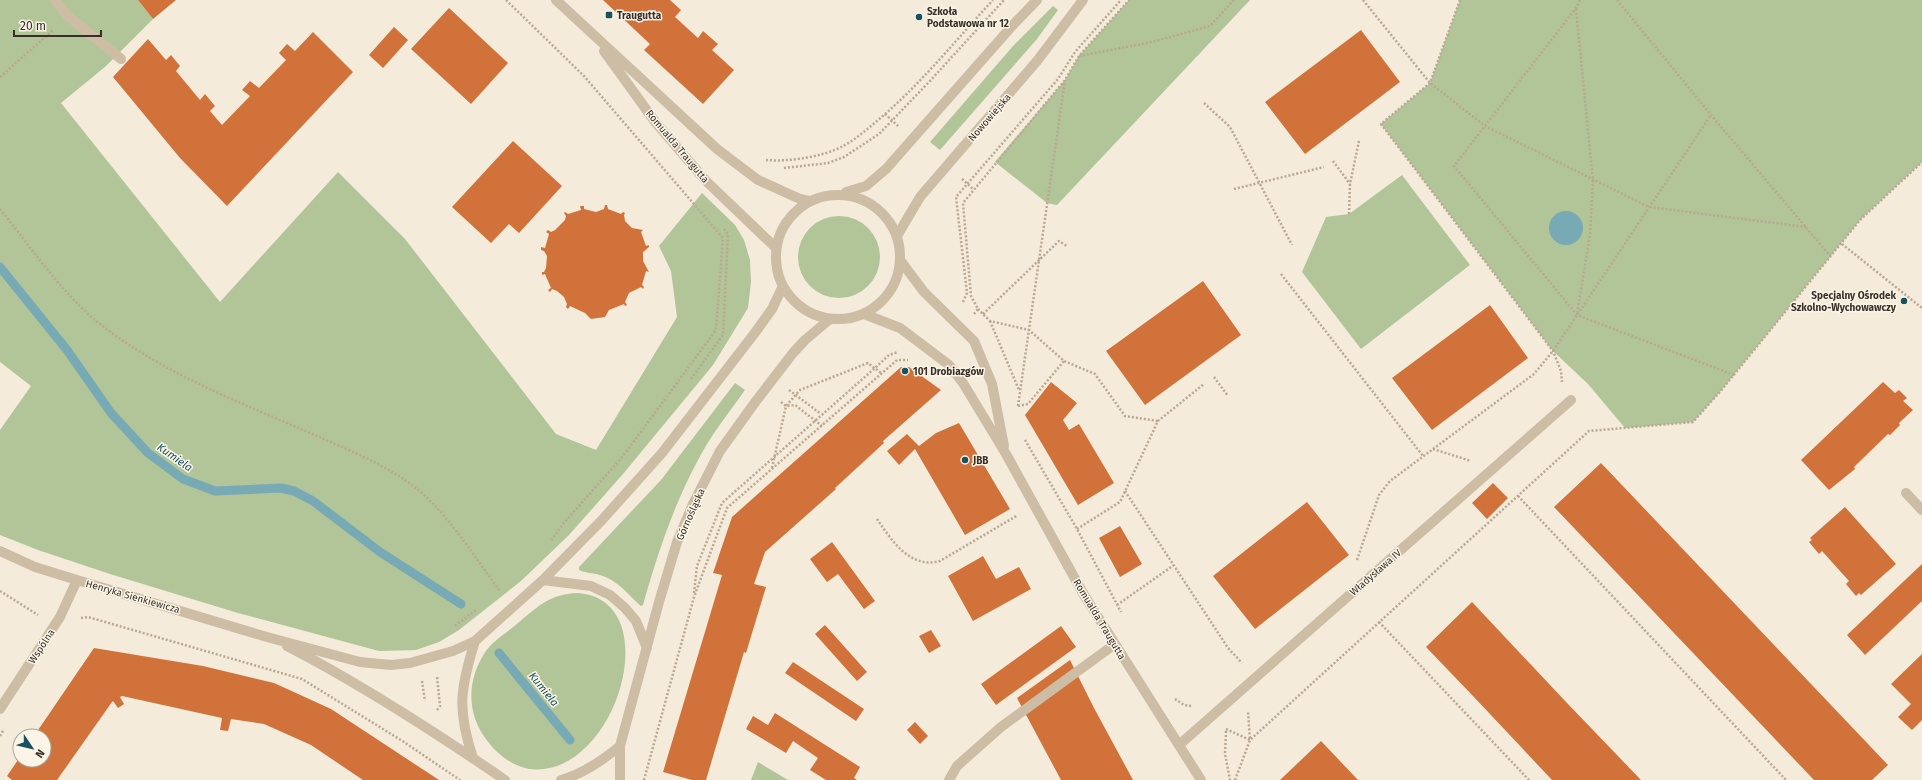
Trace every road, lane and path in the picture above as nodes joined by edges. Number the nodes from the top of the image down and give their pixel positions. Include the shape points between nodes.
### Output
1 (55, 0) edge
2 (506, 0) edge
3 (556, 0) edge
4 (993, 0) edge
5 (1004, 0) edge
6 (1037, 0) edge
7 (1083, 0) edge
8 (1121, 0) edge
9 (1234, 0) edge
10 (1363, 0) edge
11 (1460, 0) edge
12 (1580, 0) edge
13 (1617, 0) edge
14 (1576, 8) junction
15 (68, 16) junction
16 (590, 33) junction
17 (1079, 56) dead end
18 (121, 59) dead end
19 (0, 77) edge
20 (1065, 80) dead end
21 (1430, 83) junction
22 (1204, 103) dead end
23 (1711, 115) junction
24 (1485, 126) junction
25 (1359, 141) dead end
26 (761, 158) dead end
27 (1333, 161) dead end
28 (1922, 162) edge
29 (1324, 167) dead end
30 (758, 180) junction
31 (1593, 181) junction
32 (1259, 183) junction
33 (1350, 184) junction
34 (1234, 188) dead end
35 (844, 193) junction
36 (809, 201) junction
37 (735, 207) junction
38 (1649, 207) junction
39 (0, 209) edge
40 (1349, 214) dead end
41 (1806, 227) junction
42 (897, 236) junction
43 (1842, 244) junction
44 (1292, 245) dead end
45 (1067, 246) dead end
46 (776, 248) junction
47 (1831, 257) junction
48 (900, 260) junction
49 (1039, 262) junction
50 (1281, 274) dead end
51 (783, 286) junction
52 (1921, 306) edge
53 (978, 309) dead end
54 (864, 314) junction
55 (983, 314) junction
56 (1577, 315) junction
57 (950, 317) junction
58 (830, 319) junction
59 (990, 321) junction
60 (1029, 330) junction
61 (924, 346) junction
62 (1553, 350) junction
63 (1064, 362) junction
64 (874, 368) junction
65 (881, 374) dead end
66 (1734, 375) junction
67 (1214, 377) dead end
68 (690, 380) dead end
69 (1204, 384) dead end
70 (1020, 391) junction
71 (1228, 396) dead end
72 (1571, 400) dead end
73 (1018, 406) junction
74 (1559, 410) junction
75 (1017, 412) dead end
76 (1158, 422) junction
77 (1023, 437) dead end
78 (1433, 448) junction
79 (1006, 454) junction
80 (775, 455) junction
81 (1423, 456) junction
82 (1493, 468) junction
83 (772, 470) dead end
84 (1126, 491) junction
85 (1906, 493) dead end
86 (1518, 496) junction
87 (1034, 505) junction
88 (1922, 510) edge
89 (877, 519) dead end
90 (1077, 529) junction
91 (562, 533) dead end
92 (0, 551) edge
93 (1174, 565) junction
94 (1356, 565) dead end
95 (77, 580) junction
96 (543, 580) junction
97 (0, 591) edge
98 (495, 596) dead end
99 (1117, 605) junction
100 (479, 608) dead end
101 (60, 617) junction
102 (1123, 617) dead end
103 (1098, 619) junction
104 (1379, 622) junction
105 (452, 628) dead end
106 (267, 636) junction
107 (475, 641) junction
108 (1115, 644) junction
109 (647, 648) junction
110 (419, 662) junction
111 (1246, 668) dead end
112 (1171, 694) dead end
113 (0, 709) edge
114 (1213, 715) junction
115 (416, 722) junction
116 (1226, 729) junction
117 (1250, 740) junction
118 (404, 742) junction
119 (1179, 745) junction
120 (620, 746) junction
121 (473, 758) junction
122 (460, 780) edge
123 (505, 780) edge
124 (561, 780) edge
125 (620, 780) edge
126 (644, 780) edge
127 (949, 780) edge
128 (1201, 780) edge
129 (1230, 780) edge
130 (1235, 780) edge
131 (1528, 780) edge
132 (1786, 780) edge

1 - 15 street
2 - 91 path via 584,76 723,238 716,330 623,456 563,524 548,545
3 - 16 street, Romualda Traugutta
4 - 26 path via 904,98 843,146 812,157 767,160
5 - 30 path via 879,134 844,157 811,166 768,168
6 - 35 street via 886,169 866,186
7 - 42 street, Nowowiejska via 1037,61 920,197
8 - 57 path via 1075,52 1058,79 956,197 967,293 965,300
9 - 17 path via 1210,26 1152,42
10 - 21 path
11 - 21 path
12 - 14 path
13 - 23 path
14 - 24 path
14 - 31 path
15 - 18 street
15 - 19 path
16 - 30 street, Romualda Traugutta via 717,149
16 - 37 street, Romualda Traugutta via 656,123 706,181
20 - 49 path
21 - 24 path
21 - 62 path via 1381,124
22 - 32 path via 1230,127
23 - 38 path
23 - 41 path
24 - 31 path
24 - 56 path via 1454,166
25 - 33 path
27 - 33 path
28 - 43 path via 1860,220
29 - 32 path
30 - 36 street, Romualda Traugutta
31 - 38 path
31 - 56 path via 1590,235
32 - 34 path
32 - 44 path
33 - 40 path
35 - 36 street via 819,195
35 - 42 street via 863,199 882,213
36 - 46 street via 787,221
37 - 46 street, Romualda Traugutta
37 - 68 path via 719,221 728,234 723,335
38 - 41 path
38 - 56 path
39 - 98 path via 67,292 89,316 111,332 200,385 391,472 424,495 445,518 500,592
41 - 47 path
42 - 48 street via 901,251
43 - 47 path
43 - 52 path
45 - 49 path via 1059,241
46 - 51 street via 778,276
47 - 66 path
48 - 54 street via 892,288 879,303
48 - 57 street, Romualda Traugutta via 924,292
49 - 55 path
49 - 60 path
50 - 81 path
51 - 58 street via 788,295 801,307
51 - 96 street via 772,309 662,453 602,520
53 - 55 path
54 - 58 street via 855,318
54 - 61 street, Romualda Traugutta via 900,328
55 - 59 path
56 - 62 path
56 - 66 path
57 - 79 street, Romualda Traugutta via 974,341 984,360 992,384
58 - 109 street, Górnośląska via 793,353 720,451 677,542
59 - 60 path
59 - 70 path
60 - 63 path
60 - 70 path
61 - 64 path via 916,355 899,352 889,355
61 - 79 street, Romualda Traugutta via 949,365
62 - 74 path via 1563,384
62 - 78 path via 1534,374
63 - 73 path via 1028,404
63 - 76 path via 1095,374 1125,416
64 - 65 path
64 - 80 path
64 - 80 path via 868,363 800,390 786,406
66 - 86 path via 1693,422 1589,431
67 - 71 path
69 - 76 path
70 - 73 path
72 - 74 street, Władysława IV
73 - 75 path
74 - 82 street, Władysława IV
76 - 84 path
77 - 90 path
78 - 81 path
78 - 82 path
79 - 87 street, Romualda Traugutta
80 - 83 path
80 - 126 path via 722,503 697,566 694,597
81 - 94 path via 1390,481 1379,495
82 - 114 street, Władysława IV
84 - 90 path via 1120,502
84 - 93 path
85 - 88 street
86 - 104 path
86 - 132 path
87 - 89 path via 940,561 929,564 906,554 892,541
87 - 103 street, Romualda Traugutta
90 - 99 path
92 - 95 street, Henryka Sienkiewicza via 35,567
93 - 99 path
93 - 111 path via 1228,648
95 - 101 street, Wspólna
95 - 106 street, Henryka Sienkiewicza
96 - 107 street
96 - 109 street via 591,586 610,595 636,620
97 - 101 path via 39,616
99 - 102 path
99 - 103 path
100 - 105 path
101 - 113 street, Wspólna
101 - 118 path via 88,617 302,679
103 - 108 street, Romualda Traugutta
104 - 117 path
104 - 131 path
106 - 110 street, Henryka Sienkiewicza via 360,662 391,665
106 - 115 street, Henryka Sienkiewicza via 327,667
107 - 110 street, Henryka Sienkiewicza
107 - 121 street via 466,667 461,706 464,733
108 - 119 street, Romualda Traugutta
108 - 127 street via 1001,727 957,766
109 - 120 street, Górnośląska
110 - 115 path via 425,707
112 - 114 path via 1188,706 1204,705
114 - 116 path
114 - 119 street, Władysława IV
115 - 118 path
115 - 121 street, Henryka Sienkiewicza
116 - 117 path
116 - 129 path via 1225,754
117 - 130 path
118 - 122 path
119 - 128 street, Romualda Traugutta
120 - 124 street via 605,758
120 - 125 street, Górnośląska
121 - 123 street, Henryka Sienkiewicza

